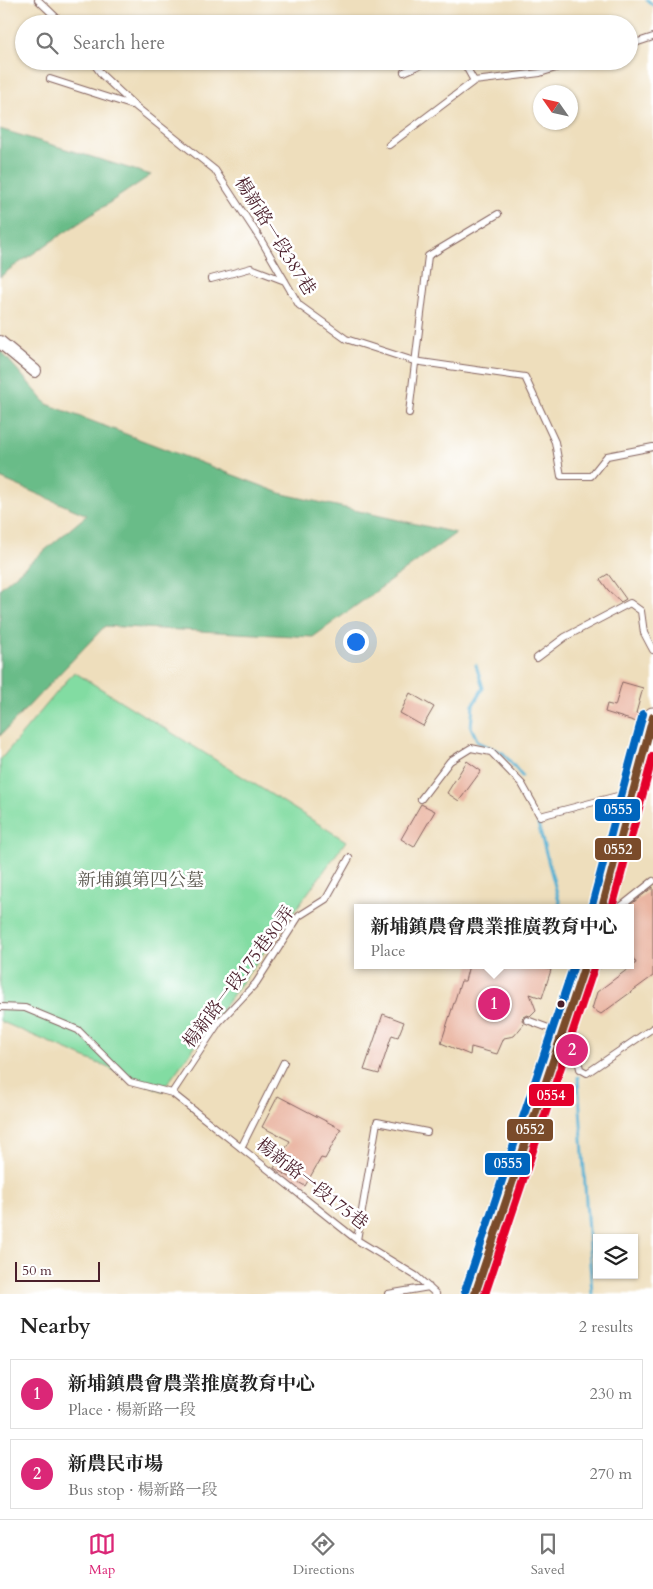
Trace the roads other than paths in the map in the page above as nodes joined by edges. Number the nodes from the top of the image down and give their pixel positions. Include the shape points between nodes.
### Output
1 (38, 0) edge
2 (54, 15) edge
3 (653, 37) edge
4 (638, 42) edge
5 (98, 70) edge
6 (409, 70) edge
7 (468, 70) edge
8 (550, 70) edge
9 (404, 72) dead end
10 (50, 79) dead end
11 (474, 81) junction
12 (135, 106) junction
13 (389, 145) dead end
14 (498, 214) dead end
15 (211, 279) dead end
16 (285, 282) junction
17 (0, 342) edge
18 (414, 361) junction
19 (35, 371) dead end
20 (409, 413) dead end
21 (653, 447) edge
22 (653, 650) edge
23 (537, 658) dead end
24 (653, 716) edge
25 (653, 760) edge
26 (645, 770) edge
27 (633, 792) junction
28 (421, 799) dead end
29 (349, 858) dead end
30 (653, 881) edge
31 (603, 904) edge
32 (624, 904) edge
33 (588, 969) edge
34 (0, 1007) edge
35 (527, 1020) dead end
36 (653, 1028) edge
37 (562, 1032) junction
38 (284, 1062) dead end
39 (172, 1093) junction
40 (427, 1132) dead end
41 (241, 1148) junction
42 (357, 1240) junction
43 (428, 1287) junction
44 (388, 1294) edge
45 (436, 1294) edge
46 (475, 1294) edge

1 - 2 lane
3 - 4 lane
5 - 12 lane, 楊新路一段387巷
6 - 9 lane
7 - 11 lane
8 - 11 lane
10 - 12 lane
11 - 13 lane
12 - 16 lane, 楊新路一段387巷 via 215,170
14 - 18 lane via 428,256
15 - 16 lane via 251,268
16 - 18 lane, 楊新路一段387巷 via 299,305 346,339
17 - 19 street
18 - 20 lane
18 - 21 lane, 楊新路一段387巷 via 525,377 555,442 561,476 591,476 606,456
22 - 23 lane via 644,633 641,611 630,602 565,637
24 - 26 main road
25 - 26 lane
26 - 27 main road
27 - 28 lane via 540,816 522,784 491,752 471,748 450,762
27 - 31 main road
29 - 39 lane, 楊新路一段175巷80弄 via 326,900 299,916 256,983 219,1022
30 - 32 lane
33 - 37 main road
34 - 39 lane via 25,1008 78,1030 130,1082
35 - 37 lane
36 - 37 lane via 587,1073 580,1069 574,1040
37 - 46 main road
38 - 41 lane
39 - 41 lane, 楊新路一段175巷
40 - 42 lane via 377,1122
41 - 42 lane, 楊新路一段175巷
42 - 43 lane, 楊新路一段175巷 via 416,1276
43 - 44 lane
43 - 45 lane, 楊新路一段175巷

